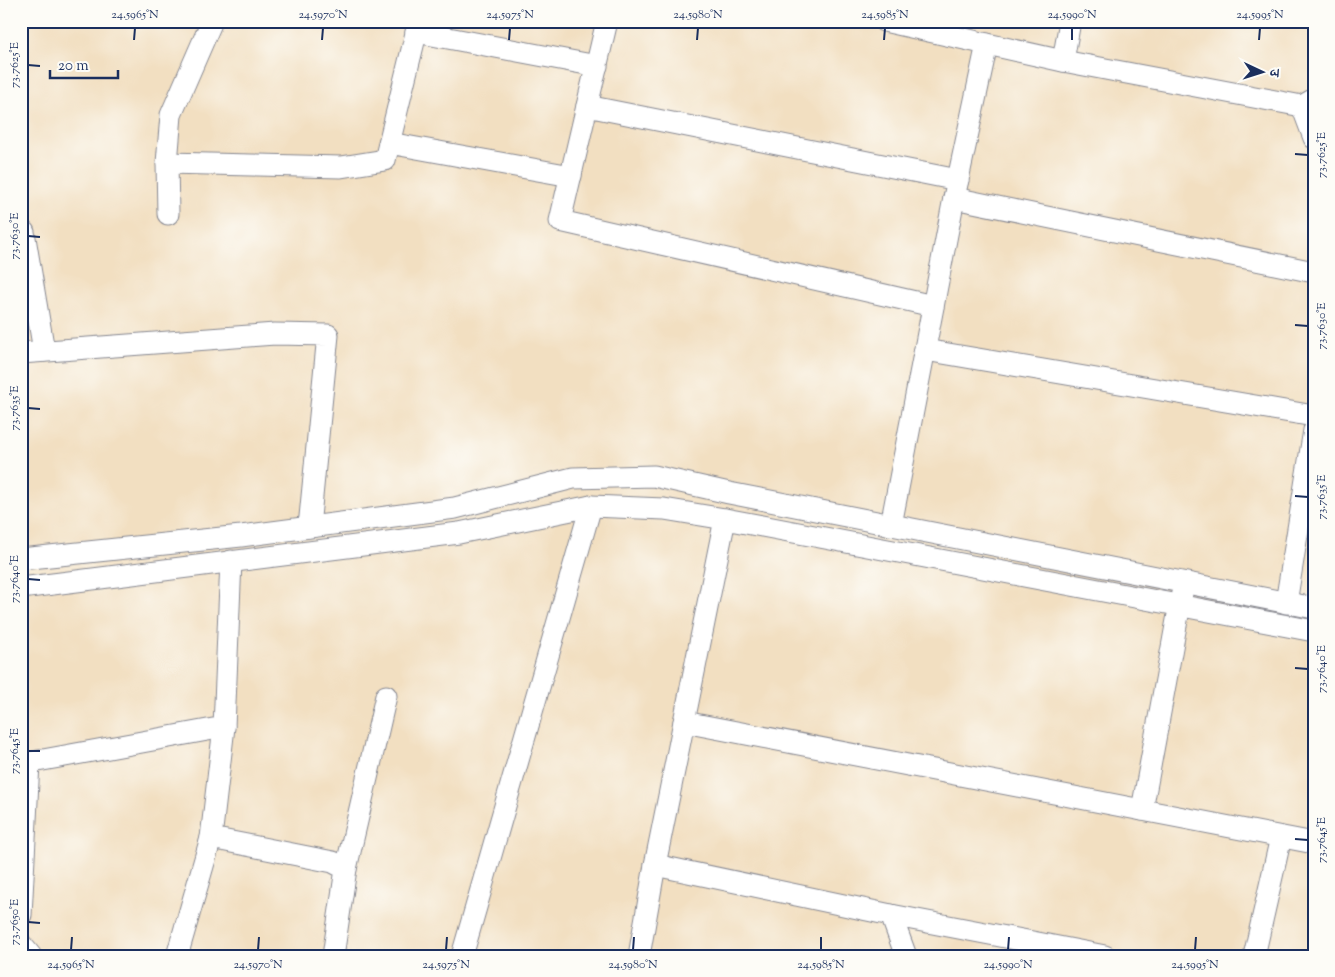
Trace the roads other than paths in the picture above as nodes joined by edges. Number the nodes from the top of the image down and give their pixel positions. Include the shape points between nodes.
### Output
1 (212, 21) edge
2 (607, 21) edge
3 (884, 21) edge
4 (1070, 21) edge
5 (418, 27) edge
6 (987, 44) junction
7 (1063, 61) junction
8 (597, 66) junction
9 (1308, 103) edge
10 (587, 106) junction
11 (1314, 138) edge
12 (389, 143) junction
13 (167, 163) junction
14 (571, 176) junction
15 (956, 189) junction
16 (168, 214) dead end
17 (24, 232) dead end
18 (1314, 272) edge
19 (933, 306) junction
20 (925, 350) junction
21 (44, 351) junction
22 (21, 353) edge
23 (1314, 416) edge
24 (1314, 430) edge
25 (591, 506) junction
26 (725, 519) junction
27 (891, 525) junction
28 (309, 527) junction
29 (21, 559) edge
30 (231, 561) junction
31 (1184, 582) junction
32 (21, 588) edge
33 (1286, 603) junction
34 (1180, 606) junction
35 (1314, 608) edge
36 (1314, 631) edge
37 (386, 696) dead end
38 (684, 722) junction
39 (224, 726) junction
40 (25, 764) edge
41 (1142, 810) junction
42 (1281, 837) junction
43 (211, 838) junction
44 (1314, 843) edge
45 (655, 865) junction
46 (346, 869) junction
47 (891, 915) junction
48 (21, 916) edge
49 (21, 944) edge
50 (31, 956) edge
51 (177, 956) edge
52 (333, 956) edge
53 (462, 956) edge
54 (639, 956) edge
55 (906, 956) edge
56 (1105, 956) edge
57 (1254, 956) edge

1 - 13 street via 171,115
2 - 8 street
3 - 6 street
4 - 7 street
5 - 8 street
5 - 12 street
6 - 7 street
6 - 15 street
7 - 9 street
8 - 10 street
9 - 11 street
10 - 14 street
10 - 15 street
12 - 13 street via 385,160 341,168
12 - 14 street
13 - 16 street
14 - 19 street via 560,221
15 - 18 street
15 - 19 street
17 - 21 street
19 - 20 street
20 - 23 street
20 - 27 street
21 - 22 street
21 - 28 street via 275,334 328,335
24 - 33 street
25 - 26 street via 664,509
25 - 30 street via 459,533
25 - 53 street
26 - 34 street
26 - 38 street
27 - 28 street via 654,476 573,478 455,508
27 - 31 street
28 - 29 street
30 - 32 street
30 - 39 street
31 - 33 street
31 - 34 street
33 - 35 street
34 - 36 street
34 - 41 street
37 - 46 street
38 - 41 street
38 - 45 street
39 - 40 street
39 - 43 street
40 - 48 street
41 - 42 street
42 - 44 street
42 - 57 street
43 - 46 street via 333,862
43 - 51 street
45 - 47 street
45 - 54 street
46 - 52 street
47 - 55 street
47 - 56 street
49 - 50 street

